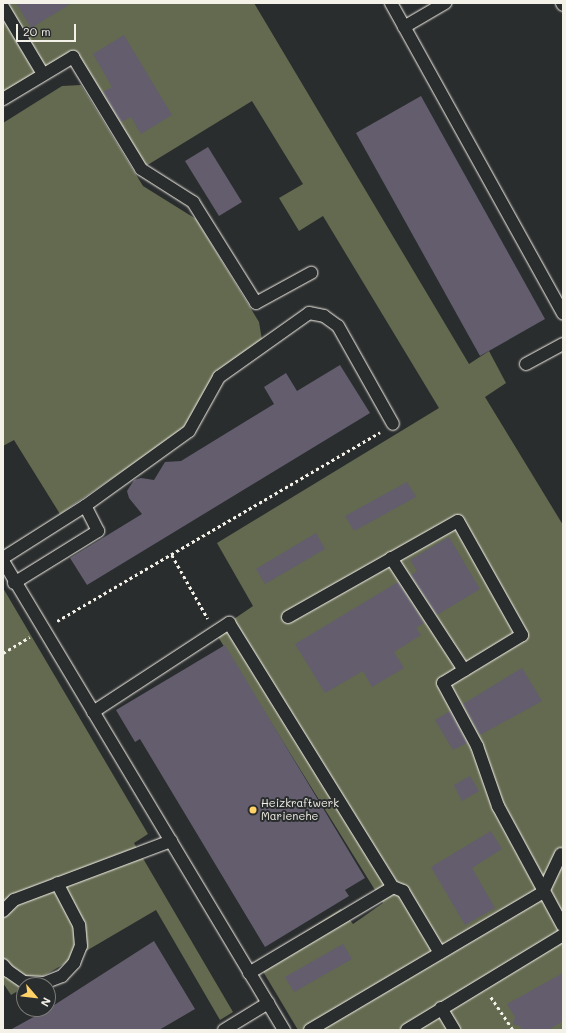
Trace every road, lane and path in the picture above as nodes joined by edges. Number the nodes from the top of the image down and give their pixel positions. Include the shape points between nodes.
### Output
1 (391, 3) edge
2 (445, 3) edge
3 (3, 7) edge
4 (404, 27) junction
5 (43, 74) junction
6 (3, 99) edge
7 (311, 273) dead end
8 (563, 313) edge
9 (563, 344) edge
10 (526, 364) dead end
11 (393, 424) joint
12 (84, 506) junction
13 (172, 555) junction
14 (3, 558) edge
15 (391, 558) junction
16 (3, 561) edge
17 (14, 583) junction
18 (288, 617) dead end
19 (42, 629) junction
20 (215, 632) junction
21 (3, 653) edge
22 (464, 670) junction
23 (93, 712) junction
24 (171, 841) junction
25 (561, 854) dead end
26 (58, 884) junction
27 (393, 887) junction
28 (543, 892) junction
29 (3, 911) edge
30 (563, 926) edge
31 (563, 935) edge
32 (440, 953) junction
33 (3, 965) edge
34 (250, 973) junction
35 (482, 984) junction
36 (268, 1003) junction
37 (440, 1008) junction
38 (224, 1030) edge
39 (284, 1030) edge
40 (310, 1030) edge
41 (407, 1030) edge
42 (454, 1030) edge
43 (513, 1030) edge

1 - 4 lane
2 - 4 lane
3 - 5 lane
4 - 8 lane
5 - 6 lane
5 - 7 lane via 73,57 141,169 193,202 256,303
9 - 10 lane
11 - 12 lane via 338,326 324,316 309,313 219,377 189,431
11 - 13 path
12 - 14 lane
12 - 17 lane via 98,531
13 - 19 path
13 - 20 path
15 - 18 lane
15 - 22 lane
15 - 22 lane via 458,520 522,635
16 - 17 lane
17 - 19 lane
19 - 21 path
19 - 23 lane
20 - 23 lane
20 - 27 lane via 230,622
22 - 28 lane via 443,683 477,746 498,806
23 - 24 lane
24 - 26 lane
24 - 34 lane
25 - 28 lane
26 - 29 lane via 14,900
26 - 33 lane via 79,925 81,946 74,963 62,976 44,983 24,982 8,972
27 - 32 lane via 403,891
27 - 34 lane
28 - 30 lane
28 - 32 lane
31 - 35 lane
32 - 40 lane
34 - 36 lane
35 - 37 lane
35 - 43 path
36 - 38 lane
36 - 39 lane
37 - 41 lane
37 - 42 lane

